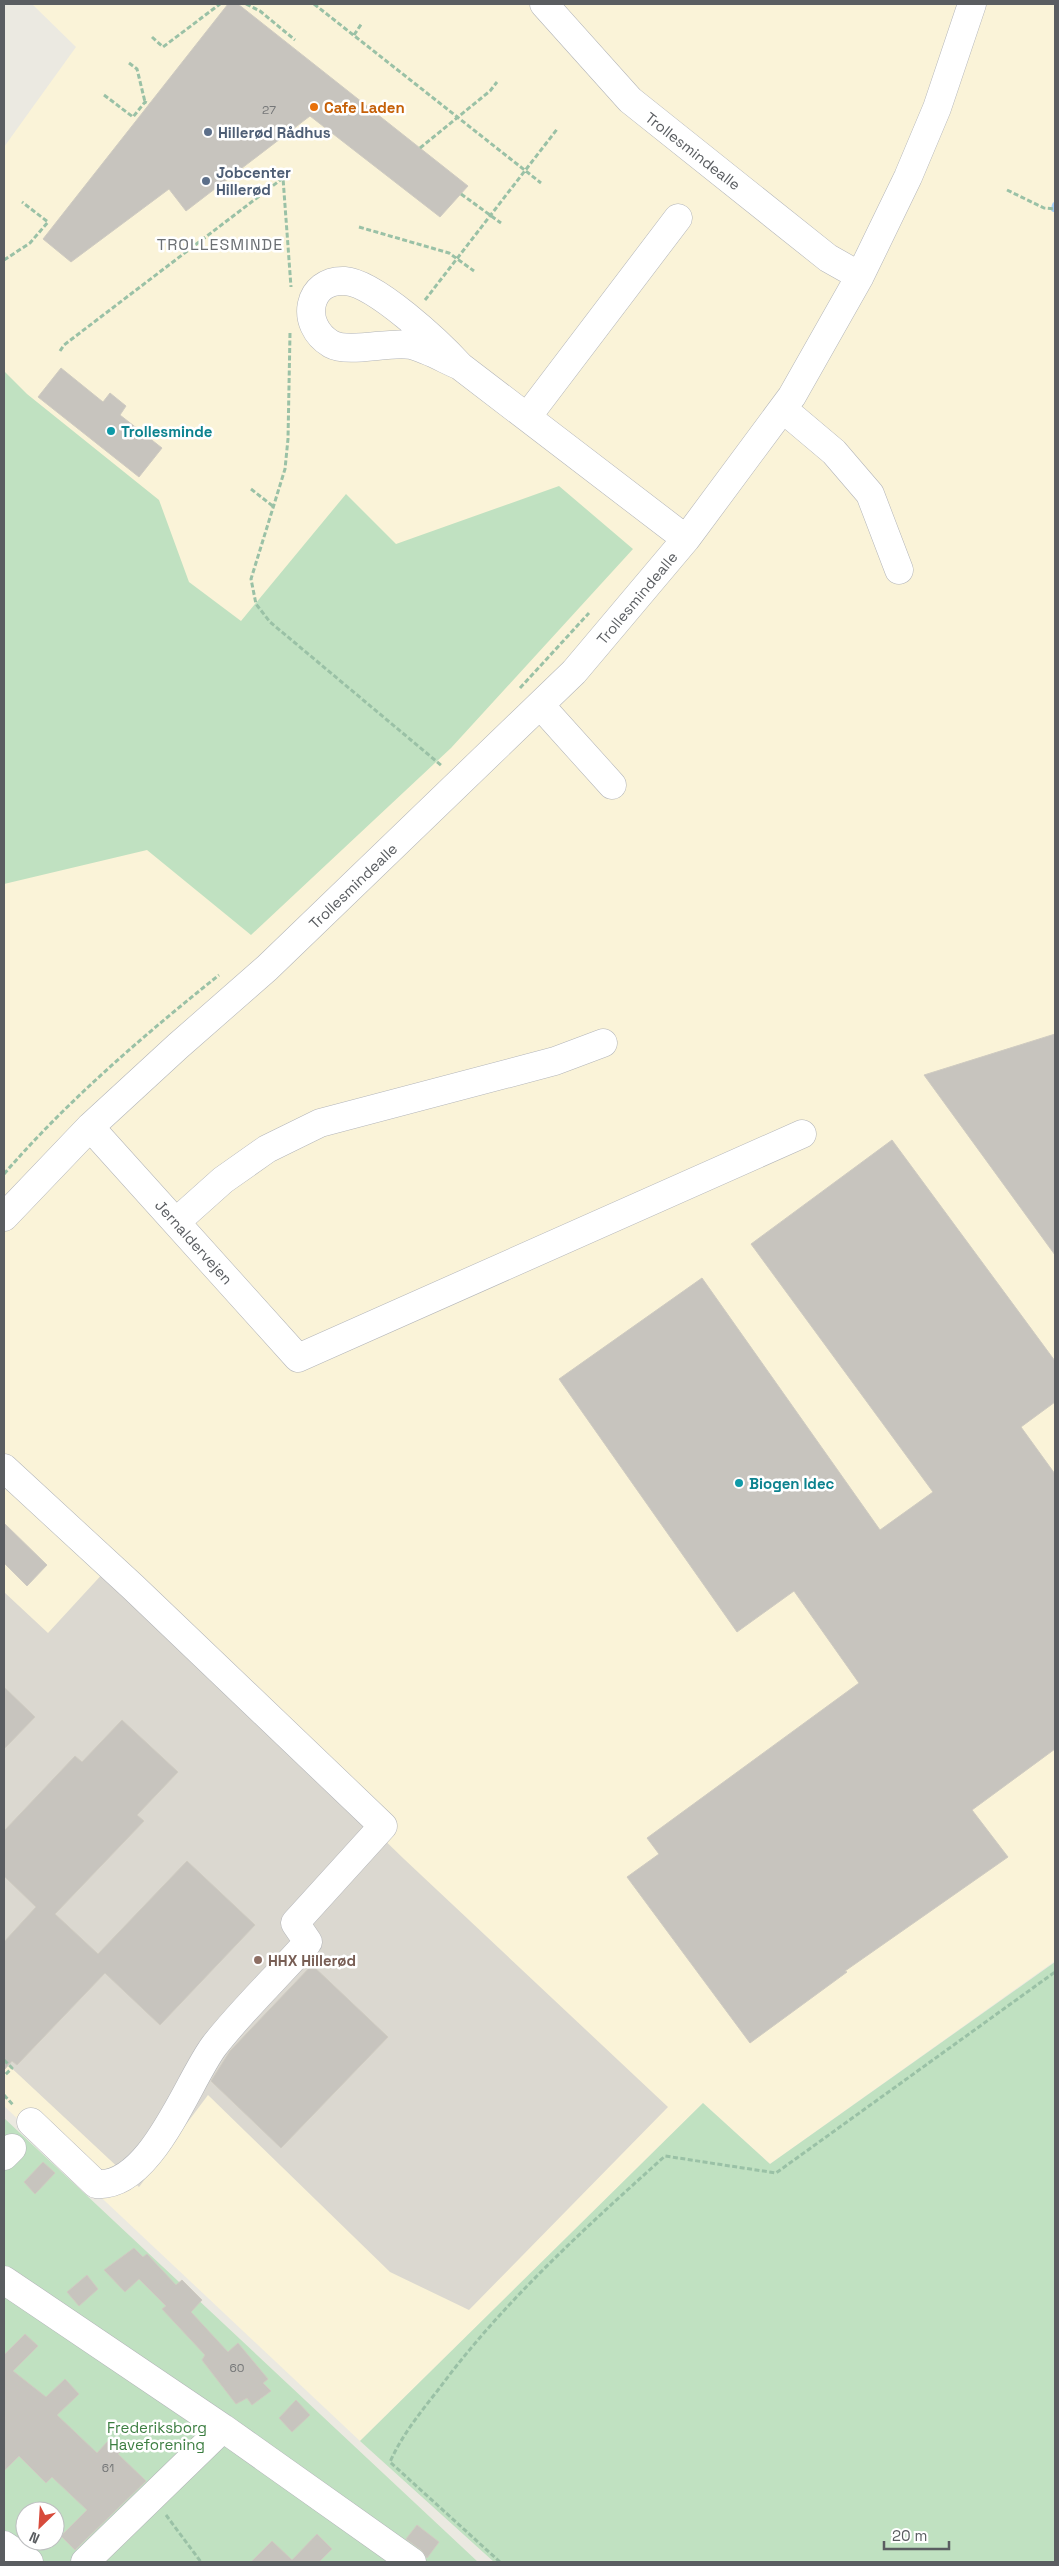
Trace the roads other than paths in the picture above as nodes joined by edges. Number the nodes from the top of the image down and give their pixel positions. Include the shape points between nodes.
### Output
1 (544, 4) edge
2 (972, 4) edge
3 (678, 218) dead end
4 (860, 276) junction
5 (460, 366) junction
6 (783, 409) junction
7 (527, 417) junction
8 (686, 539) junction
9 (899, 570) dead end
10 (540, 706) junction
11 (612, 785) dead end
12 (603, 1043) dead end
13 (90, 1127) junction
14 (802, 1134) dead end
15 (4, 1217) edge
16 (176, 1222) junction
17 (4, 1468) edge
18 (31, 2122) dead end
19 (4, 2280) edge
20 (223, 2428) junction
21 (4, 2545) edge
22 (29, 2562) edge
23 (85, 2562) edge
24 (412, 2562) edge

1 - 4 street, Trollesmindealle via 630,100 828,258
2 - 4 street, Trollesmindealle via 937,108
3 - 7 street
4 - 6 street, Trollesmindealle
5 - 5 street, Trollesmindealle via 409,345 334,345 313,325 310,310 317,293 330,282 346,281 365,287 439,342
5 - 7 street, Trollesmindealle
6 - 8 street, Trollesmindealle
6 - 9 street via 834,452 870,494
7 - 8 street, Trollesmindealle
8 - 10 street, Trollesmindealle via 574,672
10 - 11 street
10 - 13 street, Trollesmindealle via 452,774 268,968
12 - 16 street via 555,1061 320,1123 267,1148 223,1180
13 - 15 street, Trollesmindealle
13 - 16 street, Jernaldervejen
14 - 16 street, Jernaldervejen via 298,1358
17 - 18 street via 133,1586 383,1826 295,1923 308,1942 213,2047 183,2102 148,2155 123,2179 106,2185 96,2184
19 - 20 street
20 - 23 street
20 - 24 street
21 - 22 street

